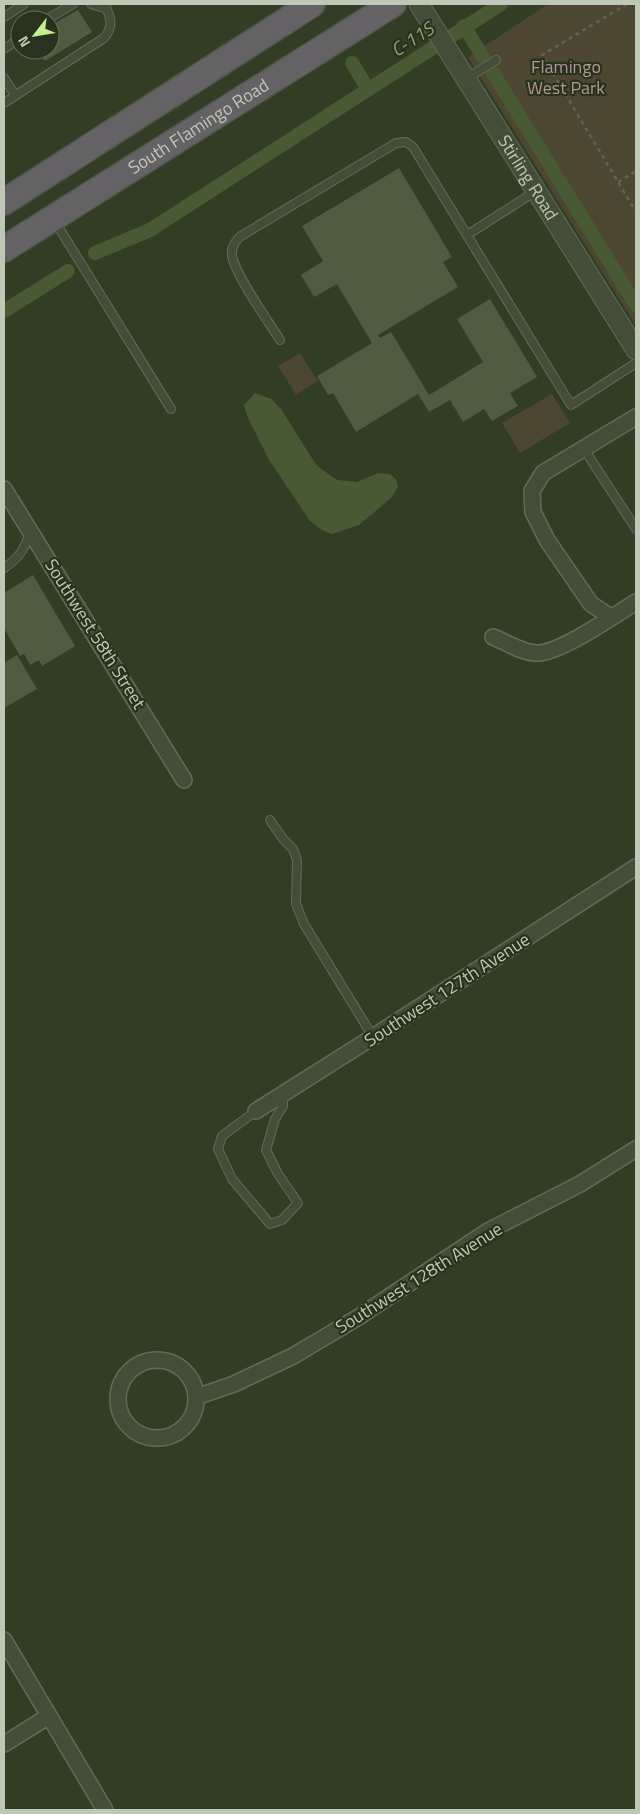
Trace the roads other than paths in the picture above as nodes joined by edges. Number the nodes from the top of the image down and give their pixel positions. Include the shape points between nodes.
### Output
1 (24, 4) edge
2 (73, 4) edge
3 (91, 4) edge
4 (312, 4) edge
5 (394, 4) edge
6 (419, 4) edge
7 (105, 6) edge
8 (60, 11) edge
9 (4, 17) edge
10 (496, 60) dead end
11 (462, 73) junction
12 (4, 78) edge
13 (15, 95) junction
14 (4, 103) edge
15 (536, 191) junction
16 (4, 202) edge
17 (53, 218) junction
18 (467, 234) junction
19 (4, 249) edge
20 (280, 340) dead end
21 (636, 350) edge
22 (636, 363) edge
23 (171, 409) dead end
24 (636, 417) edge
25 (584, 448) junction
26 (4, 489) edge
27 (30, 529) junction
28 (636, 529) edge
29 (4, 568) edge
30 (636, 602) edge
31 (611, 617) junction
32 (494, 637) dead end
33 (184, 780) dead end
34 (270, 820) dead end
35 (636, 867) edge
36 (373, 1038) junction
37 (283, 1094) junction
38 (256, 1111) joint
39 (636, 1149) edge
40 (196, 1397) junction
41 (4, 1640) edge
42 (50, 1716) junction
43 (4, 1744) edge
44 (105, 1810) edge

1 - 9 lane
2 - 8 lane
3 - 7 lane
4 - 16 highway
5 - 17 highway, South Flamingo Road
6 - 11 street, Stirling Road
7 - 13 lane via 111,20 110,30 104,38
10 - 11 lane
11 - 15 street, Stirling Road
12 - 13 lane
13 - 14 lane
15 - 18 lane
15 - 21 street, Stirling Road
17 - 19 highway, South Flamingo Road
17 - 23 lane
18 - 20 lane via 413,147 406,142 396,143 234,242 232,254 236,268
18 - 22 lane via 571,405
24 - 25 street
25 - 28 lane
25 - 31 street via 543,473 532,492 532,512 591,604
26 - 27 street, Southwest 58th Street
27 - 29 lane via 24,551
27 - 33 street, Southwest 58th Street
30 - 31 street
31 - 32 street via 565,645 538,654
34 - 36 lane via 294,849 297,860 296,904 304,924
35 - 36 street, Southwest 127th Avenue
36 - 37 street, Southwest 127th Avenue
37 - 38 street, Southwest 127th Avenue
37 - 38 lane via 284,1106 275,1119 266,1150 298,1203 282,1220 270,1224 232,1179 218,1149 222,1136
39 - 40 street, Southwest 128th Avenue via 580,1184 488,1231 357,1318 293,1356 234,1384
40 - 40 street via 191,1419 184,1428 164,1438 152,1438 141,1434 124,1420 118,1394 129,1372 140,1364 165,1360 187,1373 194,1384
41 - 42 street
42 - 43 street
42 - 44 street

